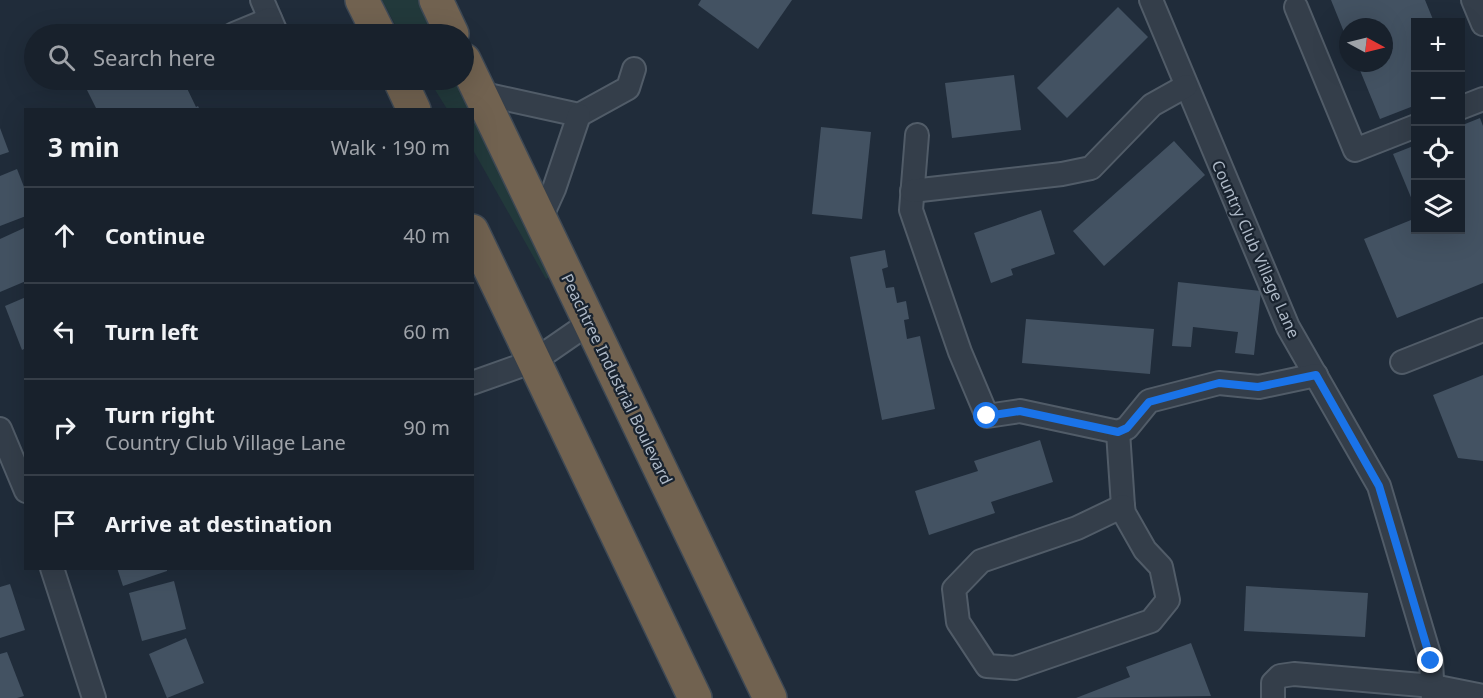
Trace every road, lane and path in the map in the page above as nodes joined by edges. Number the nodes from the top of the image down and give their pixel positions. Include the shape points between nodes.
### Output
1 (362, 0) edge
2 (436, 0) edge
3 (1151, 0) edge
4 (1473, 0) edge
5 (1296, 7) dead end
6 (269, 16) edge
7 (253, 24) edge
8 (374, 24) edge
9 (447, 24) edge
10 (1483, 24) edge
11 (634, 69) dead end
12 (474, 82) edge
13 (1186, 86) junction
14 (405, 90) edge
15 (479, 93) junction
16 (1483, 99) edge
17 (1465, 106) edge
18 (413, 108) edge
19 (579, 115) junction
20 (1411, 128) edge
21 (917, 135) dead end
22 (912, 191) junction
23 (540, 220) junction
24 (474, 235) edge
25 (589, 323) junction
26 (1483, 330) edge
27 (534, 361) junction
28 (1401, 362) dead end
29 (1316, 375) junction
30 (474, 382) edge
31 (0, 429) edge
32 (1118, 432) junction
33 (24, 486) edge
34 (1123, 506) junction
35 (53, 570) edge
36 (1433, 692) edge
37 (1483, 696) edge
38 (94, 698) edge
39 (695, 698) edge
40 (770, 698) edge
41 (1273, 698) edge

1 - 8 highway
2 - 9 highway
3 - 13 street, Country Club Village Lane
4 - 10 street
5 - 20 street via 1354,150
6 - 7 street
11 - 19 street via 628,88
12 - 15 highway, Peachtree Industrial Boulevard
13 - 22 street via 1152,105 1091,168
13 - 29 street, Country Club Village Lane via 1288,327
14 - 18 highway
15 - 19 street
15 - 23 highway, Peachtree Industrial Boulevard
16 - 17 street
19 - 23 street
21 - 22 street
22 - 32 street via 910,210 987,416 1020,411
23 - 25 highway, Peachtree Industrial Boulevard
24 - 27 highway
25 - 27 street
25 - 40 highway, Peachtree Industrial Boulevard
26 - 28 street
27 - 30 street
27 - 39 highway
29 - 32 street via 1258,387 1219,383 1149,402 1127,428
29 - 36 street, Country Club Village Lane via 1379,486 1431,661
31 - 33 street
32 - 34 street
34 - 34 street via 1145,550 1161,567 1168,600 1151,621 1015,668 987,666 958,622 954,589 981,561 1077,528
35 - 38 street
36 - 37 street
36 - 41 street via 1294,674 1280,676 1273,683

